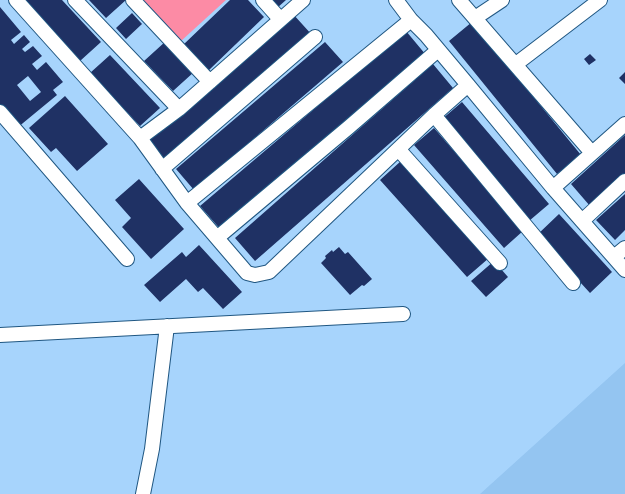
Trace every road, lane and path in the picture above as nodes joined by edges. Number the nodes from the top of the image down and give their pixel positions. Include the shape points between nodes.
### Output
1 (16, 0) edge
2 (75, 0) edge
3 (133, 0) edge
4 (263, 0) edge
5 (303, 0) edge
6 (396, 0) edge
7 (459, 0) edge
8 (502, 0) edge
9 (600, 0) edge
10 (475, 18) junction
11 (280, 19) junction
12 (411, 20) junction
13 (315, 37) dead end
14 (438, 50) junction
15 (516, 64) junction
16 (210, 82) junction
17 (468, 85) junction
18 (179, 109) junction
19 (0, 112) edge
20 (434, 115) junction
21 (625, 124) edge
22 (140, 138) junction
23 (399, 150) junction
24 (592, 153) junction
25 (162, 169) junction
26 (625, 181) edge
27 (553, 188) junction
28 (187, 203) junction
29 (582, 220) junction
30 (218, 238) junction
31 (625, 248) edge
32 (614, 257) junction
33 (127, 260) dead end
34 (500, 263) dead end
35 (625, 270) edge
36 (573, 283) dead end
37 (403, 314) dead end
38 (167, 326) junction
39 (1, 333) edge
40 (143, 494) edge

1 - 22 street
2 - 18 street
3 - 16 street
4 - 11 street
5 - 11 street
6 - 12 street
7 - 10 street
8 - 10 street
9 - 15 street
10 - 15 street
11 - 16 street
12 - 14 street
12 - 28 street
13 - 25 street
14 - 17 street
14 - 30 street
15 - 24 street
16 - 18 street
17 - 20 street
17 - 27 street
18 - 22 street
19 - 33 street
20 - 23 street
20 - 36 street
21 - 24 street
22 - 25 street
23 - 30 street via 269,272 255,275 247,273
23 - 34 street
24 - 27 street
25 - 28 street
26 - 29 street
27 - 29 street
28 - 30 street
29 - 32 street
31 - 32 street
32 - 35 street
37 - 38 street
38 - 39 street
38 - 40 street via 152,449

